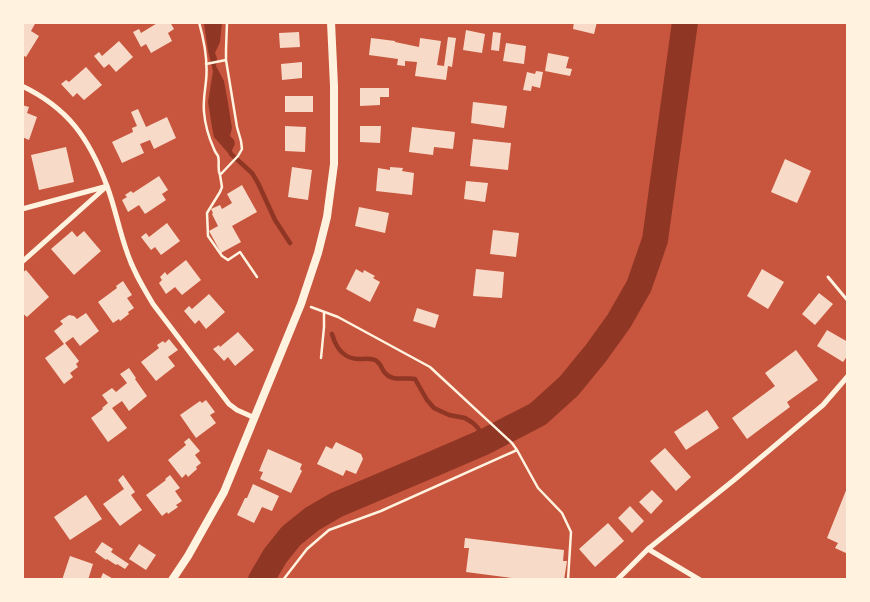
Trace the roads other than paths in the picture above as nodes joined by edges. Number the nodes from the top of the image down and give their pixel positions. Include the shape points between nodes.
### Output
1 (332, 22) edge
2 (22, 86) edge
3 (107, 186) junction
4 (22, 209) edge
5 (22, 262) edge
6 (828, 277) dead end
7 (848, 301) edge
8 (848, 376) edge
9 (255, 418) junction
10 (648, 549) junction
11 (172, 580) edge
12 (616, 580) edge
13 (700, 580) edge

1 - 9 street via 334,164 327,217 301,304
2 - 3 street via 47,99 73,123 86,140
3 - 4 street
3 - 5 street
3 - 9 street via 127,252 142,287 229,404
6 - 7 lane
8 - 10 street via 823,405
9 - 11 street via 224,492
10 - 12 street
10 - 13 street

